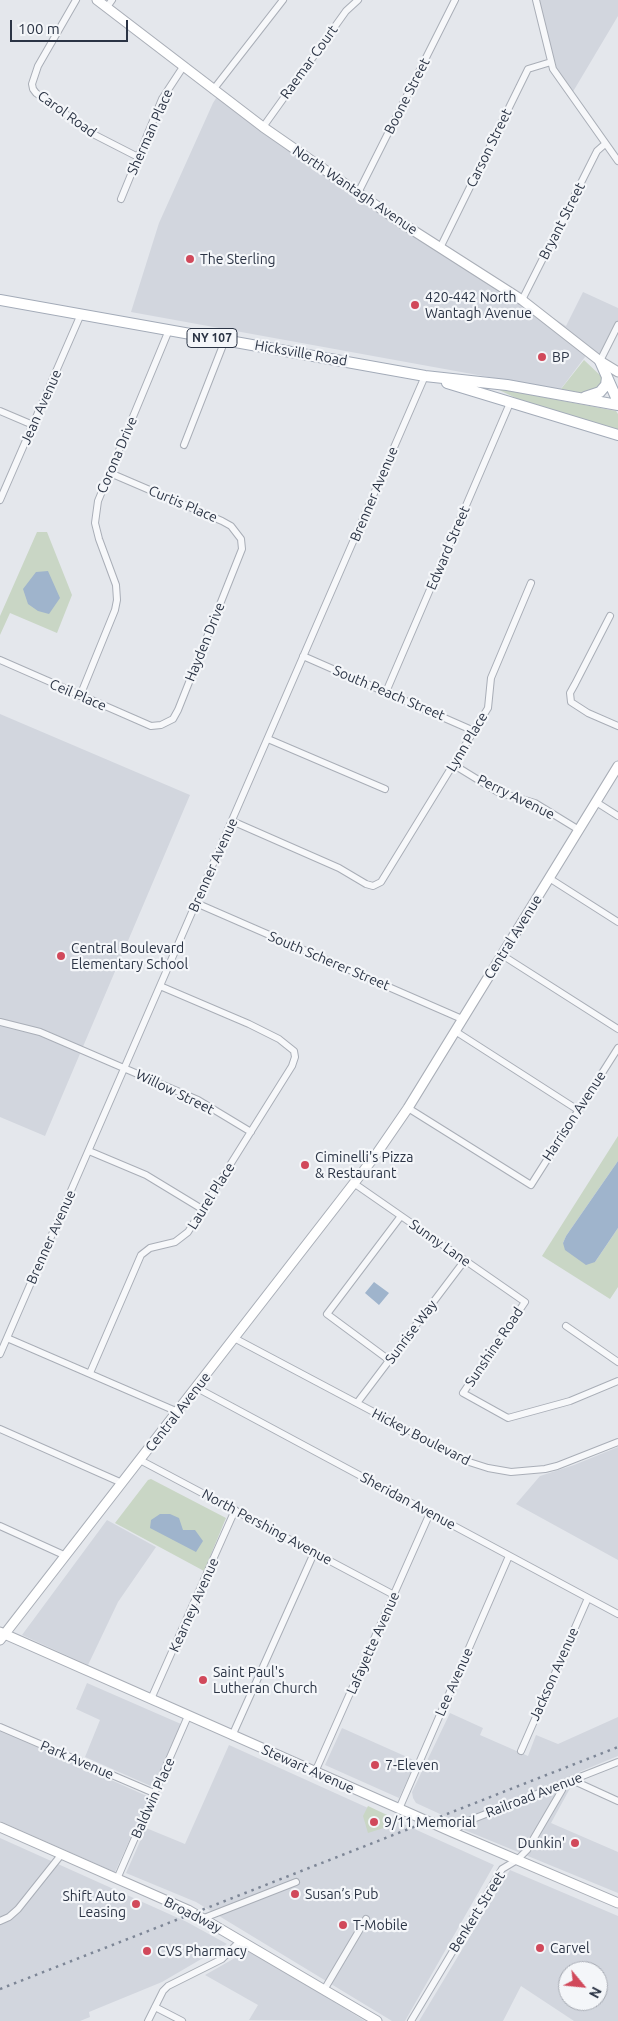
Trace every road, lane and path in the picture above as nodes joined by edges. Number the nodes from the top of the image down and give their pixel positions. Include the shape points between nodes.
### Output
1 (76, 0) edge
2 (97, 0) edge
3 (283, 0) edge
4 (358, 0) edge
5 (455, 0) edge
6 (536, 0) edge
7 (110, 4) edge
8 (551, 62) junction
9 (183, 68) junction
10 (213, 90) junction
11 (262, 127) junction
12 (605, 144) junction
13 (138, 156) junction
14 (618, 161) edge
15 (358, 193) junction
16 (121, 199) dead end
17 (440, 248) junction
18 (0, 300) edge
19 (522, 300) junction
20 (81, 314) junction
21 (618, 324) edge
22 (169, 330) junction
23 (225, 340) junction
24 (600, 361) junction
25 (618, 372) edge
26 (425, 376) junction
27 (607, 376) junction
28 (581, 398) junction
29 (510, 403) junction
30 (618, 404) edge
31 (0, 411) edge
32 (33, 425) junction
33 (618, 435) edge
34 (184, 445) dead end
35 (110, 473) junction
36 (0, 500) edge
37 (242, 549) joint
38 (531, 583) dead end
39 (610, 616) dead end
40 (303, 656) junction
41 (0, 660) edge
42 (386, 692) junction
43 (80, 696) junction
44 (158, 726) joint
45 (618, 726) edge
46 (474, 731) junction
47 (268, 739) junction
48 (454, 765) junction
49 (618, 766) edge
50 (385, 789) dead end
51 (596, 802) junction
52 (618, 816) edge
53 (232, 821) junction
54 (579, 830) junction
55 (549, 878) junction
56 (196, 903) junction
57 (618, 922) edge
58 (502, 955) junction
59 (160, 986) junction
60 (462, 1019) junction
61 (0, 1022) edge
62 (618, 1029) edge
63 (455, 1031) junction
64 (618, 1048) edge
65 (124, 1068) junction
66 (408, 1108) junction
67 (578, 1110) junction
68 (250, 1132) junction
69 (89, 1150) junction
70 (355, 1184) junction
71 (202, 1208) junction
72 (401, 1216) junction
73 (465, 1260) junction
74 (525, 1302) joint
75 (566, 1326) dead end
76 (7, 1338) junction
77 (236, 1339) junction
78 (0, 1354) edge
79 (389, 1360) junction
80 (618, 1362) edge
81 (90, 1373) junction
82 (618, 1381) edge
83 (197, 1388) junction
84 (356, 1403) junction
85 (178, 1412) junction
86 (0, 1429) edge
87 (618, 1442) edge
88 (140, 1460) junction
89 (122, 1483) junction
90 (235, 1510) junction
91 (430, 1513) junction
92 (0, 1526) edge
93 (314, 1553) junction
94 (66, 1556) junction
95 (509, 1556) junction
96 (394, 1595) junction
97 (588, 1598) junction
98 (618, 1614) edge
99 (2, 1636) edge
100 (151, 1699) junction
101 (188, 1716) junction
102 (0, 1727) edge
103 (232, 1736) junction
104 (521, 1751) dead end
105 (618, 1762) edge
106 (316, 1772) junction
107 (572, 1780) junction
108 (562, 1784) junction
109 (154, 1793) junction
110 (618, 1801) edge
111 (399, 1809) junction
112 (0, 1827) edge
113 (452, 1832) junction
114 (62, 1854) junction
115 (517, 1860) junction
116 (117, 1879) junction
117 (296, 1882) dead end
118 (618, 1903) edge
119 (204, 1918) junction
120 (366, 1919) dead end
121 (0, 1921) edge
122 (241, 1940) junction
123 (324, 1990) junction
124 (155, 2007) junction
125 (148, 2021) edge
126 (182, 2021) edge
127 (377, 2021) edge
128 (411, 2021) edge

1 - 13 street, Carol Road via 38,66 33,89 95,135
2 - 7 main road, North Wantagh Avenue
3 - 10 street
4 - 11 street, Raemar Court via 346,11
5 - 15 street, Boone Street
6 - 8 street
7 - 9 main road, North Wantagh Avenue
8 - 12 street
8 - 17 street, Carson Street via 528,69
9 - 10 main road, North Wantagh Avenue
9 - 13 street, Sherman Place via 162,99
10 - 11 main road, North Wantagh Avenue
11 - 15 main road, North Wantagh Avenue
12 - 14 street
12 - 19 street, Bryant Street via 597,150
13 - 16 street, Sherman Place
15 - 17 main road, North Wantagh Avenue
17 - 19 main road, North Wantagh Avenue
18 - 20 main road, Hicksville Road / NY 107
19 - 24 main road, North Wantagh Avenue
20 - 22 main road, Hicksville Road / NY 107
20 - 32 street, Jean Avenue
21 - 24 street
22 - 23 main road, Hicksville Road / NY 107
22 - 35 street, Corona Drive
23 - 26 main road, Hicksville Road / NY 107
23 - 34 street
24 - 25 main road, North Wantagh Avenue
24 - 27 main road
26 - 28 main road, Hicksville Road / NY 107 via 507,385
26 - 29 main road, Hicksville Road / NY 107
26 - 40 street, Brenner Avenue
27 - 28 main road via 606,385 600,392
27 - 30 main road
28 - 30 main road, Hicksville Road / NY 107
29 - 33 main road, Hicksville Road / NY 107
29 - 42 street, Edward Street
31 - 32 street
32 - 36 street, Jean Avenue
35 - 37 street, Curtis Place via 231,526 242,539
35 - 43 street, Corona Drive via 98,501 95,523 116,585 117,600
37 - 44 street, Hayden Drive via 178,710 173,719
38 - 46 street, Lynn Place via 490,678 488,708
39 - 45 street via 570,693 571,702
40 - 42 street, South Peach Street
40 - 47 street, Brenner Avenue
41 - 43 street, Ceil Place
42 - 46 street, South Peach Street
43 - 44 street, Ceil Place via 151,726
46 - 48 street, Lynn Place
47 - 50 street
47 - 53 street, Brenner Avenue
48 - 53 street, Lynn Place via 381,882 373,886
48 - 54 street, Perry Avenue via 498,792 535,803
49 - 51 main road, Central Avenue
51 - 52 street
51 - 54 main road, Central Avenue
53 - 56 street, Brenner Avenue
54 - 55 main road, Central Avenue
55 - 57 street
55 - 58 main road, Central Avenue
56 - 59 street, Brenner Avenue
56 - 60 street, South Scherer Street
58 - 60 main road, Central Avenue
58 - 62 street
59 - 65 street, Brenner Avenue
59 - 68 street, Laurel Place via 264,1031 294,1051 292,1066
60 - 63 main road, Central Avenue
61 - 65 street, Willow Street via 40,1032
63 - 66 main road, Central Avenue
63 - 67 street
64 - 67 street, Harrison Avenue
65 - 68 street, Willow Street via 198,1100
65 - 69 street, Brenner Avenue
66 - 67 street, Harrison Avenue via 531,1184
66 - 70 main road, Central Avenue
68 - 71 street, Laurel Place
69 - 71 street via 146,1174
69 - 76 street, Brenner Avenue
70 - 72 street, Sunny Lane
70 - 77 main road, Central Avenue
71 - 81 street, Laurel Place via 183,1238 150,1248 141,1255
72 - 73 street, Sunny Lane
72 - 79 street via 327,1314
73 - 74 street, Sunny Lane
73 - 79 street, Sunrise Way
74 - 82 street, Sunshine Road via 463,1393 508,1418 570,1401
75 - 80 street
76 - 78 street, Brenner Avenue
76 - 81 street
77 - 83 main road, Central Avenue
77 - 84 street, Hickey Boulevard
79 - 84 street, Sunrise Way
81 - 85 street
83 - 85 main road, Central Avenue
83 - 91 street, Sheridan Avenue
84 - 87 street, Hickey Boulevard via 466,1461 499,1471 527,1472 551,1467
85 - 88 main road, Central Avenue
86 - 89 street
88 - 89 main road, Central Avenue
88 - 90 street, North Pershing Avenue
89 - 94 main road, Central Avenue
90 - 93 street, North Pershing Avenue
90 - 100 street, Kearney Avenue
91 - 95 street, Sheridan Avenue
91 - 96 street, Lafayette Avenue
92 - 94 street
93 - 96 street, North Pershing Avenue
93 - 103 street
94 - 99 main road, Central Avenue
95 - 97 street, Sheridan Avenue
95 - 111 street, Lee Avenue
96 - 106 street, Lafayette Avenue
97 - 98 street, Sheridan Avenue
97 - 104 street, Jackson Avenue
99 - 100 main road, Stewart Avenue
100 - 101 main road, Stewart Avenue
101 - 103 main road, Stewart Avenue
101 - 109 street, Baldwin Place
102 - 109 street, Park Avenue
103 - 106 main road, Stewart Avenue
105 - 107 street, Railroad Avenue
106 - 111 main road, Stewart Avenue
107 - 108 street, Railroad Avenue
107 - 110 street
108 - 113 street, Railroad Avenue via 468,1821
108 - 115 street, Benkert Street via 562,1790 527,1850
109 - 116 street, Baldwin Place
111 - 113 main road, Stewart Avenue
112 - 114 main road, Broadway
113 - 115 main road, Stewart Avenue
114 - 116 main road, Broadway
114 - 121 street via 18,1910
115 - 118 main road, Stewart Avenue
115 - 128 street, Benkert Street via 502,1869
116 - 119 main road, Broadway
117 - 119 street
119 - 122 main road, Broadway
120 - 123 street
122 - 123 main road, Broadway
122 - 124 street via 222,1959 168,1986
123 - 127 main road, Broadway
124 - 125 street
124 - 126 street

